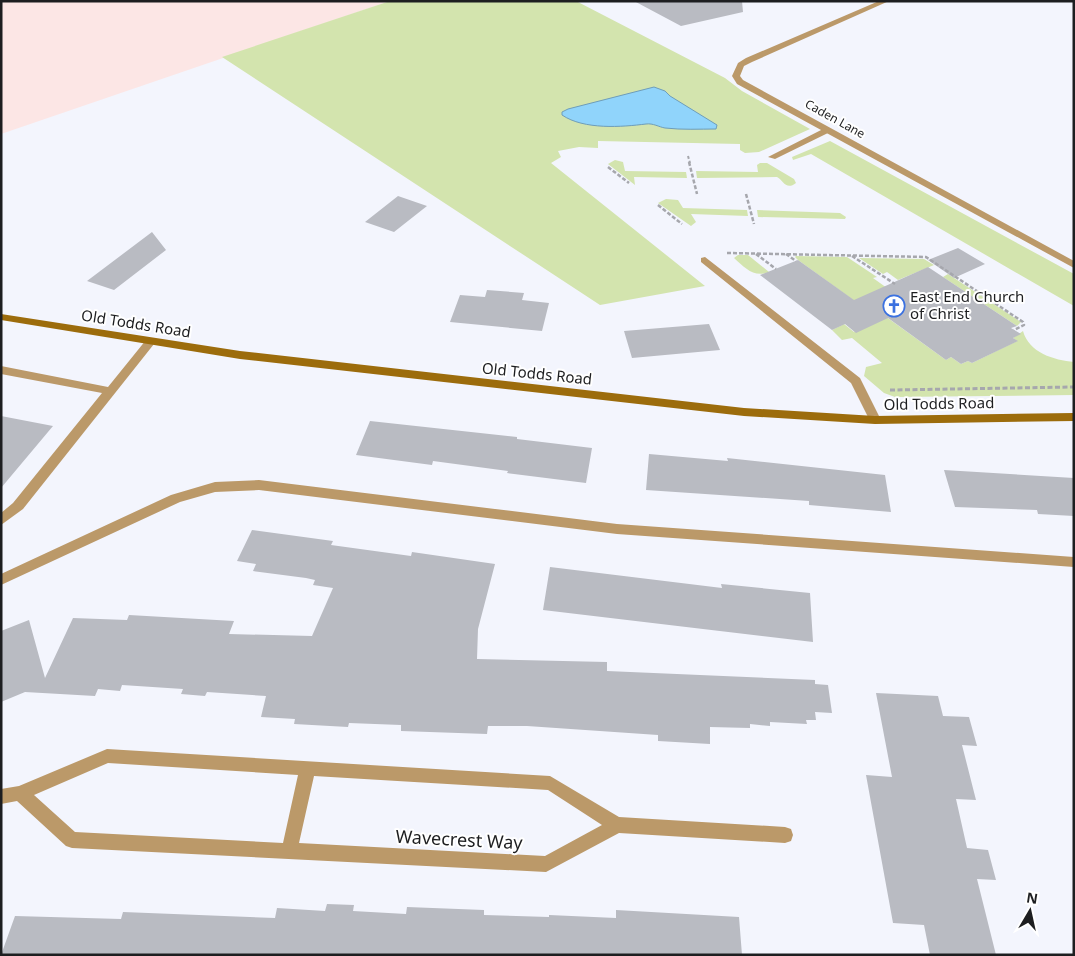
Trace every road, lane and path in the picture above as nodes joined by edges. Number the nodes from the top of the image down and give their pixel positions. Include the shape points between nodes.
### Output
1 (886, 1) edge
2 (827, 130) junction
3 (688, 156) dead end
4 (772, 157) dead end
5 (608, 167) dead end
6 (628, 183) dead end
7 (697, 194) dead end
8 (746, 194) dead end
9 (658, 205) dead end
10 (682, 224) dead end
11 (754, 224) dead end
12 (755, 253) junction
13 (786, 254) junction
14 (851, 255) junction
15 (731, 259) dead end
16 (705, 260) dead end
17 (796, 261) dead end
18 (1074, 266) edge
19 (776, 269) dead end
20 (895, 284) dead end
21 (1, 317) edge
22 (1014, 330) dead end
23 (150, 342) junction
24 (1, 370) edge
25 (1074, 387) edge
26 (890, 390) dead end
27 (109, 391) junction
28 (1074, 417) edge
29 (875, 420) junction
30 (1, 520) edge
31 (1074, 562) edge
32 (1, 580) edge
33 (308, 768) junction
34 (20, 794) junction
35 (1, 797) edge
36 (617, 825) junction
37 (785, 835) dead end
38 (288, 851) junction

1 - 2 street, Caden Lane via 749,60 736,72 740,82
2 - 4 street
2 - 18 street, Caden Lane
3 - 7 path
5 - 6 path
8 - 11 path
9 - 10 path
12 - 13 path
12 - 15 path via 724,253
12 - 19 path
13 - 14 path
13 - 17 path
14 - 20 path
14 - 22 path via 926,257 1020,319 1024,324
16 - 29 street via 856,381
21 - 23 main road, Old Todds Road
23 - 27 street
23 - 29 main road, Old Todds Road via 414,376 744,412
24 - 27 street
25 - 26 path
27 - 30 street via 18,506
28 - 29 main road, Old Todds Road
31 - 32 street via 617,529 259,485 215,487 176,498
33 - 34 street via 107,756
33 - 36 street via 550,783
33 - 38 street
34 - 35 street
34 - 38 street, Wavecrest Way via 72,840
36 - 37 street
36 - 38 street, Wavecrest Way via 546,864

